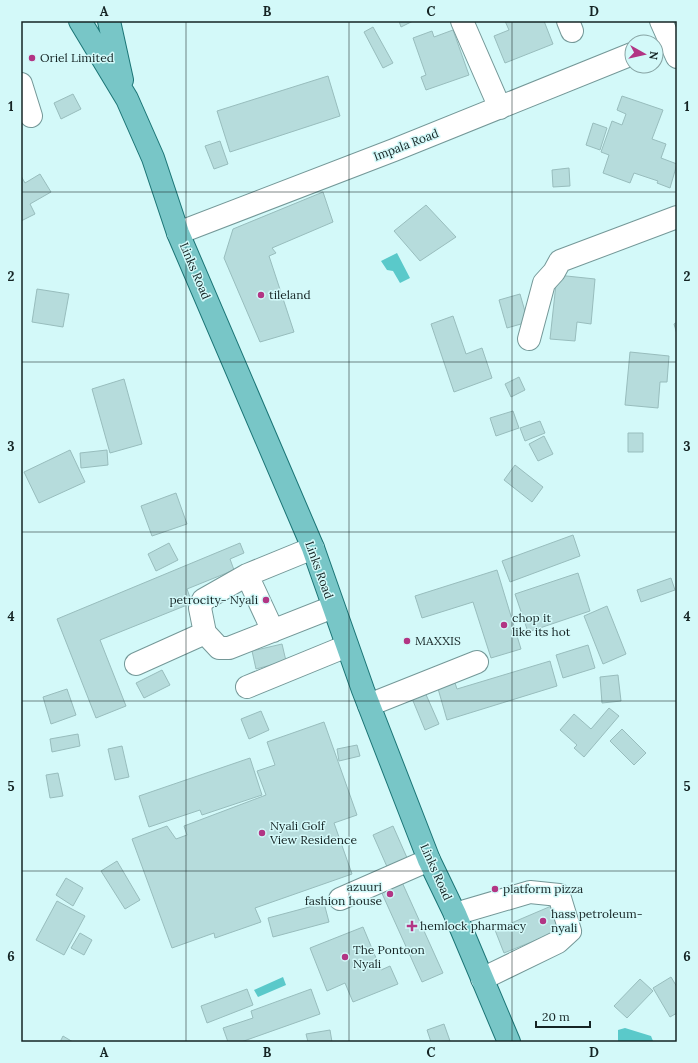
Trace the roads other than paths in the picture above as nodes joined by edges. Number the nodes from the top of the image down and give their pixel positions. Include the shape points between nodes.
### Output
1 (80, 21) edge
2 (109, 21) edge
3 (468, 23) edge
4 (624, 57) edge
5 (21, 84) edge
6 (127, 99) junction
7 (500, 108) junction
8 (31, 116) dead end
9 (677, 217) edge
10 (178, 233) junction
11 (528, 339) dead end
12 (312, 548) junction
13 (247, 575) junction
14 (333, 607) junction
15 (273, 632) junction
16 (205, 633) junction
17 (347, 646) junction
18 (477, 662) dead end
19 (136, 664) dead end
20 (247, 687) dead end
21 (369, 705) junction
22 (429, 860) junction
23 (340, 899) dead end
24 (455, 914) junction
25 (482, 979) junction
26 (509, 1042) edge

1 - 6 main road
2 - 6 main road
3 - 7 street
4 - 7 street, Impala Road
5 - 8 street
6 - 10 main road, Links Road via 152,158
7 - 10 street, Impala Road
9 - 11 street via 560,261 544,283
10 - 12 main road, Links Road
12 - 13 street
12 - 14 main road, Links Road
13 - 15 street
13 - 16 street via 203,600 200,608
14 - 15 street
14 - 17 main road, Links Road
15 - 16 street via 229,648 219,648
16 - 19 street
17 - 20 street
17 - 21 main road, Links Road
18 - 21 street
21 - 22 main road, Links Road
22 - 23 street
22 - 24 main road, Links Road
24 - 25 main road, Links Road
24 - 25 street via 530,892 559,895 570,932 558,942
25 - 26 main road, Links Road

